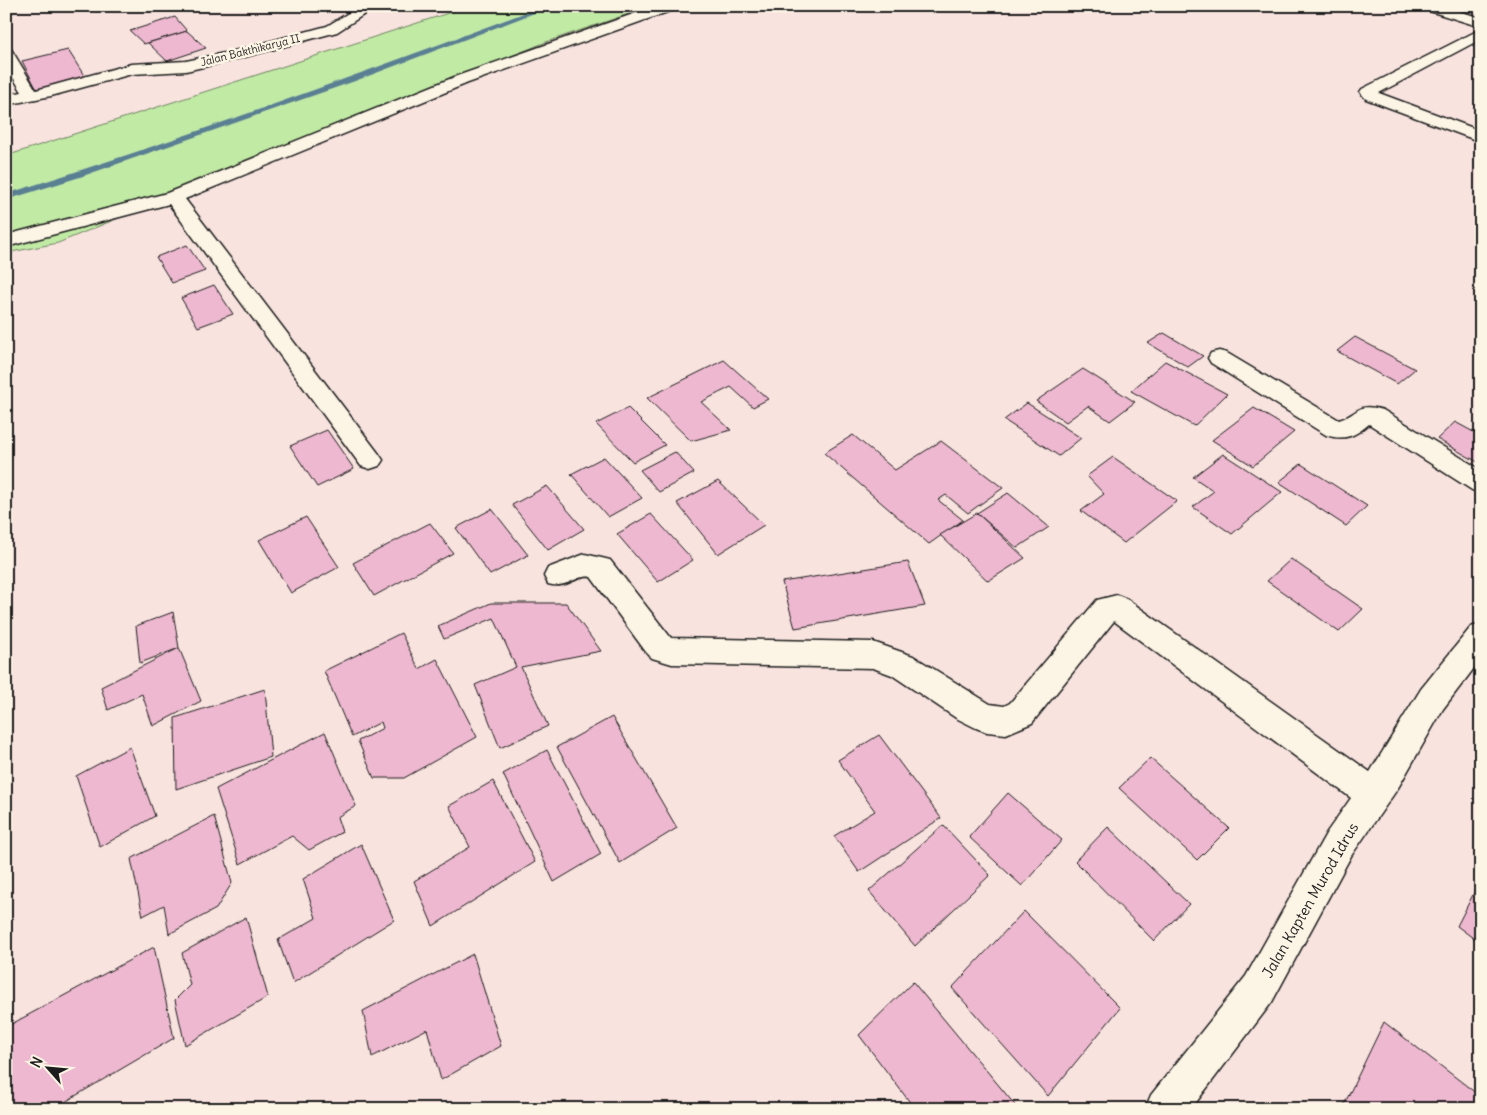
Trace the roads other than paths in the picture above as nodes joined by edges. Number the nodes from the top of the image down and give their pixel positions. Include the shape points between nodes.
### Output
1 (370, 6) edge
2 (671, 6) edge
3 (1428, 6) edge
4 (1481, 23) edge
5 (1481, 33) edge
6 (6, 52) edge
7 (32, 96) junction
8 (6, 100) edge
9 (1481, 137) edge
10 (174, 197) junction
11 (6, 241) edge
12 (1219, 358) dead end
13 (370, 460) dead end
14 (1481, 483) edge
15 (558, 576) dead end
16 (1481, 636) edge
17 (1374, 794) junction
18 (1165, 1109) edge

1 - 7 street, Jalan Bakthikarya II via 332,28 236,55 186,66 131,69
2 - 10 street via 558,42 394,107 244,172
3 - 4 street
5 - 9 street via 1368,92
6 - 7 street
7 - 8 street, Jalan Bakthikarya II
10 - 11 street
10 - 13 street
12 - 14 street via 1335,429 1347,429 1365,415 1374,416
15 - 17 street via 585,565 600,568 663,648 873,655 902,665 967,708 995,720 1014,718 1021,713 1106,608 1117,607
16 - 17 street, Jalan Kapten Murod Idrus via 1432,699
17 - 18 street, Jalan Kapten Murod Idrus via 1339,844 1259,989

